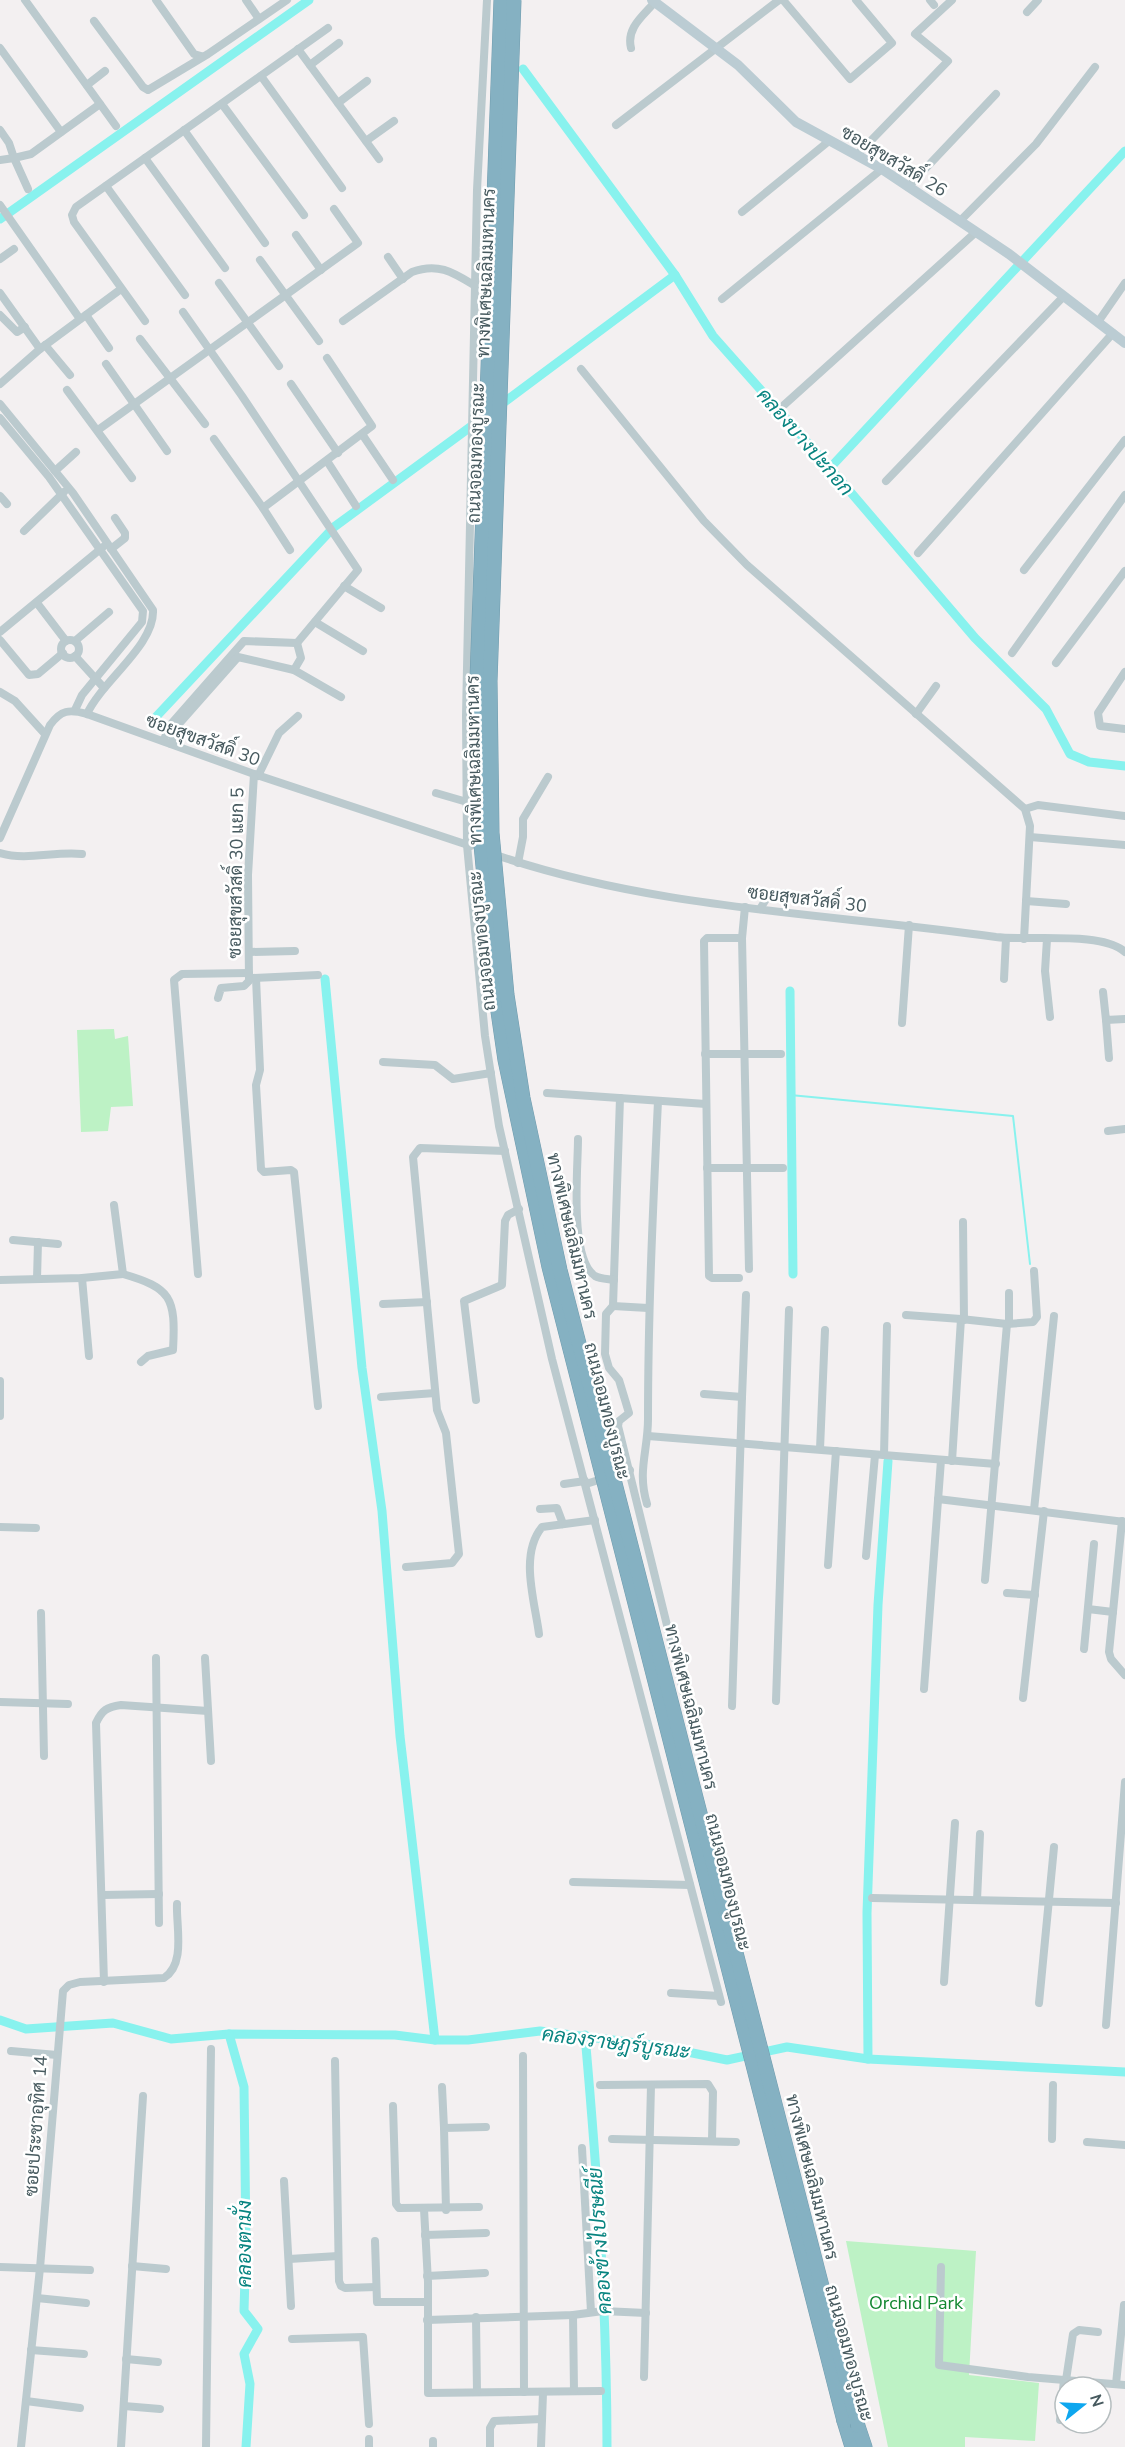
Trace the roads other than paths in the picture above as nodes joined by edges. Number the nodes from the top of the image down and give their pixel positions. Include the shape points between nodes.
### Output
1 (25, 0) edge
2 (156, 0) edge
3 (246, 0) edge
4 (287, 0) edge
5 (487, 0) edge
6 (501, 0) edge
7 (508, 0) edge
8 (514, 0) edge
9 (781, 0) edge
10 (856, 0) edge
11 (952, 0) edge
12 (1038, 0) edge
13 (654, 1) edge
14 (1027, 12) dead end
15 (259, 19) junction
16 (94, 21) dead end
17 (328, 28) dead end
18 (339, 44) dead end
19 (0, 48) edge
20 (631, 48) dead end
21 (716, 48) junction
22 (298, 49) junction
23 (201, 56) junction
24 (310, 65) junction
25 (1095, 67) dead end
26 (105, 71) dead end
27 (261, 76) junction
28 (367, 81) dead end
29 (87, 85) junction
30 (996, 94) dead end
31 (338, 103) junction
32 (100, 104) junction
33 (222, 104) junction
34 (394, 121) dead end
35 (615, 125) dead end
36 (116, 126) dead end
37 (0, 130) edge
38 (184, 130) junction
39 (61, 132) junction
40 (366, 141) junction
41 (829, 141) junction
42 (857, 155) junction
43 (14, 158) junction
44 (145, 158) junction
45 (379, 159) dead end
46 (0, 160) edge
47 (882, 169) junction
48 (106, 186) junction
49 (908, 187) junction
50 (342, 188) dead end
51 (28, 189) dead end
52 (0, 206) edge
53 (334, 209) dead end
54 (742, 212) dead end
55 (304, 215) dead end
56 (960, 221) junction
57 (976, 232) junction
58 (296, 235) dead end
59 (265, 243) dead end
60 (14, 249) dead end
61 (388, 257) dead end
62 (0, 260) edge
63 (260, 260) dead end
64 (225, 268) dead end
65 (321, 270) junction
66 (403, 279) junction
67 (219, 283) dead end
68 (1125, 283) edge
69 (477, 287) junction
70 (122, 289) junction
71 (0, 293) edge
72 (185, 295) dead end
73 (286, 295) junction
74 (1064, 296) junction
75 (722, 299) dead end
76 (183, 312) dead end
77 (0, 315) edge
78 (83, 317) junction
79 (145, 321) dead end
80 (344, 321) dead end
81 (1098, 322) junction
82 (247, 323) junction
83 (25, 327) junction
84 (1113, 333) junction
85 (140, 339) dead end
86 (318, 341) dead end
87 (1125, 343) edge
88 (42, 347) junction
89 (110, 348) dead end
90 (210, 350) junction
91 (327, 358) dead end
92 (106, 364) dead end
93 (279, 366) dead end
94 (581, 369) dead end
95 (70, 375) dead end
96 (171, 378) junction
97 (0, 384) edge
98 (291, 384) dead end
99 (67, 390) dead end
100 (0, 404) edge
101 (134, 404) junction
102 (784, 405) dead end
103 (0, 418) edge
104 (205, 424) dead end
105 (98, 430) junction
106 (362, 434) junction
107 (214, 439) dead end
108 (1125, 440) edge
109 (167, 451) dead end
110 (76, 452) dead end
111 (338, 453) junction
112 (327, 461) junction
113 (56, 471) junction
114 (132, 478) dead end
115 (393, 480) dead end
116 (886, 481) dead end
117 (300, 482) junction
118 (68, 487) junction
119 (62, 494) junction
120 (1125, 495) edge
121 (0, 496) edge
122 (7, 504) dead end
123 (356, 506) dead end
124 (263, 508) junction
125 (115, 518) dead end
126 (24, 531) dead end
127 (109, 546) junction
128 (100, 549) junction
129 (290, 550) dead end
130 (918, 554) dead end
131 (1024, 570) dead end
132 (1125, 571) edge
133 (344, 586) junction
134 (37, 603) junction
135 (381, 608) dead end
136 (109, 612) dead end
137 (315, 622) junction
138 (0, 632) edge
139 (0, 640) edge
140 (66, 641) junction
141 (75, 641) junction
142 (297, 643) junction
143 (363, 651) dead end
144 (1012, 652) dead end
145 (63, 653) junction
146 (75, 656) junction
147 (1056, 663) dead end
148 (294, 670) junction
149 (1125, 672) edge
150 (95, 679) junction
151 (936, 686) dead end
152 (104, 687) junction
153 (0, 692) edge
154 (341, 697) dead end
155 (75, 710) junction
156 (87, 714) junction
157 (916, 714) junction
158 (298, 716) dead end
159 (1125, 729) edge
160 (45, 734) junction
161 (167, 743) junction
162 (256, 775) junction
163 (548, 777) dead end
164 (436, 792) dead end
165 (467, 802) junction
166 (1025, 809) junction
167 (1125, 816) edge
168 (1029, 837) junction
169 (0, 838) edge
170 (467, 845) junction
171 (1125, 845) edge
172 (488, 852) junction
173 (0, 853) edge
174 (82, 854) dead end
175 (518, 862) junction
176 (786, 893) dead end
177 (1026, 901) junction
178 (1066, 904) dead end
179 (745, 907) junction
180 (760, 909) junction
181 (909, 926) junction
182 (742, 938) junction
183 (1006, 938) junction
184 (1024, 939) junction
185 (1047, 939) junction
186 (295, 951) dead end
187 (250, 952) junction
188 (1125, 952) edge
189 (318, 975) dead end
190 (252, 976) junction
191 (1004, 979) dead end
192 (1103, 992) dead end
193 (218, 998) dead end
194 (1050, 1017) dead end
195 (1125, 1019) edge
196 (1106, 1020) junction
197 (902, 1023) dead end
198 (705, 1054) junction
199 (745, 1054) junction
200 (781, 1054) dead end
201 (1109, 1058) dead end
202 (383, 1062) dead end
203 (491, 1073) junction
204 (547, 1093) dead end
205 (620, 1098) junction
206 (658, 1101) junction
207 (706, 1104) junction
208 (1125, 1129) edge
209 (1108, 1131) dead end
210 (578, 1139) dead end
211 (505, 1151) junction
212 (707, 1168) junction
213 (747, 1168) junction
214 (783, 1168) dead end
215 (114, 1205) dead end
216 (519, 1209) junction
217 (963, 1222) dead end
218 (13, 1240) dead end
219 (38, 1242) junction
220 (58, 1244) dead end
221 (749, 1269) dead end
222 (1034, 1271) dead end
223 (123, 1274) junction
224 (198, 1274) dead end
225 (82, 1278) junction
226 (739, 1278) dead end
227 (37, 1279) junction
228 (0, 1280) edge
229 (614, 1280) junction
230 (1009, 1293) dead end
231 (746, 1295) dead end
232 (427, 1302) junction
233 (383, 1304) dead end
234 (613, 1306) junction
235 (648, 1308) junction
236 (789, 1310) dead end
237 (906, 1315) dead end
238 (1054, 1316) dead end
239 (962, 1319) junction
240 (1008, 1323) junction
241 (887, 1326) dead end
242 (825, 1330) dead end
243 (89, 1356) dead end
244 (141, 1362) dead end
245 (0, 1381) edge
246 (435, 1393) junction
247 (705, 1394) dead end
248 (742, 1396) junction
249 (381, 1397) dead end
250 (476, 1400) dead end
251 (318, 1406) dead end
252 (0, 1416) edge
253 (648, 1436) junction
254 (739, 1444) junction
255 (783, 1447) junction
256 (820, 1449) junction
257 (836, 1451) junction
258 (875, 1455) junction
259 (885, 1455) junction
260 (941, 1460) junction
261 (952, 1461) junction
262 (996, 1464) junction
263 (630, 1470) junction
264 (608, 1477) junction
265 (586, 1483) junction
266 (564, 1484) dead end
267 (938, 1499) junction
268 (647, 1504) dead end
269 (993, 1506) junction
270 (540, 1509) dead end
271 (1034, 1510) junction
272 (1044, 1511) junction
273 (595, 1520) junction
274 (1124, 1522) edge
275 (564, 1524) junction
276 (0, 1527) edge
277 (36, 1528) dead end
278 (1094, 1544) dead end
279 (866, 1556) dead end
280 (828, 1565) dead end
281 (406, 1567) dead end
282 (985, 1580) dead end
283 (1007, 1593) dead end
284 (1035, 1595) junction
285 (1088, 1609) junction
286 (1113, 1611) junction
287 (41, 1613) dead end
288 (539, 1634) dead end
289 (1084, 1649) dead end
290 (156, 1658) dead end
291 (205, 1658) dead end
292 (1125, 1675) edge
293 (924, 1689) dead end
294 (1023, 1698) dead end
295 (776, 1701) dead end
296 (0, 1702) edge
297 (41, 1703) junction
298 (68, 1704) dead end
299 (732, 1706) dead end
300 (156, 1709) junction
301 (208, 1711) junction
302 (694, 1735) dead end
303 (44, 1756) dead end
304 (211, 1761) dead end
305 (1125, 1782) edge
306 (955, 1823) dead end
307 (1123, 1824) edge
308 (980, 1834) dead end
309 (1054, 1847) dead end
310 (573, 1882) dead end
311 (690, 1886) junction
312 (159, 1894) junction
313 (102, 1895) junction
314 (872, 1898) dead end
315 (950, 1899) junction
316 (977, 1900) junction
317 (1049, 1901) junction
318 (1116, 1903) junction
319 (177, 1904) dead end
320 (159, 1923) dead end
321 (734, 1967) junction
322 (712, 1968) junction
323 (104, 1982) junction
324 (945, 1982) dead end
325 (671, 1993) dead end
326 (1039, 2003) dead end
327 (1106, 2025) dead end
328 (211, 2049) dead end
329 (11, 2051) dead end
330 (57, 2055) junction
331 (523, 2056) dead end
332 (335, 2061) dead end
333 (600, 2085) dead end
334 (651, 2085) junction
335 (1053, 2085) dead end
336 (442, 2087) dead end
337 (143, 2096) dead end
338 (393, 2106) dead end
339 (486, 2127) dead end
340 (444, 2128) junction
341 (612, 2139) dead end
342 (1052, 2139) dead end
343 (650, 2140) junction
344 (712, 2140) junction
345 (736, 2142) dead end
346 (1087, 2142) dead end
347 (1125, 2145) edge
348 (582, 2148) dead end
349 (284, 2181) dead end
350 (479, 2207) dead end
351 (424, 2210) junction
352 (446, 2210) junction
353 (486, 2233) dead end
354 (425, 2235) junction
355 (375, 2241) dead end
356 (339, 2256) junction
357 (289, 2259) junction
358 (132, 2266) junction
359 (0, 2267) edge
360 (941, 2267) dead end
361 (40, 2268) junction
362 (166, 2269) dead end
363 (90, 2270) dead end
364 (485, 2273) dead end
365 (427, 2276) junction
366 (376, 2287) junction
367 (37, 2298) junction
368 (428, 2302) junction
369 (87, 2303) dead end
370 (1124, 2305) edge
371 (291, 2306) dead end
372 (591, 2312) junction
373 (646, 2313) junction
374 (573, 2315) junction
375 (476, 2317) junction
376 (526, 2317) junction
377 (427, 2320) junction
378 (1098, 2332) dead end
379 (292, 2339) dead end
380 (31, 2350) junction
381 (84, 2354) dead end
382 (126, 2359) junction
383 (158, 2361) dead end
384 (1066, 2375) edge
385 (644, 2377) dead end
386 (1053, 2379) edge
387 (1113, 2384) edge
388 (1116, 2384) junction
389 (1125, 2385) edge
390 (574, 2391) junction
391 (601, 2391) dead end
392 (477, 2392) junction
393 (524, 2392) junction
394 (543, 2393) junction
395 (26, 2401) junction
396 (124, 2406) junction
397 (80, 2408) dead end
398 (159, 2409) dead end
399 (542, 2419) junction
400 (369, 2424) dead end
401 (21, 2447) edge
402 (122, 2447) edge
403 (206, 2447) edge
404 (489, 2447) edge
405 (541, 2447) edge
406 (852, 2447) edge
407 (859, 2447) edge
408 (865, 2447) edge

1 - 29 street
2 - 23 street via 194,54
3 - 15 street
4 - 15 street
5 - 69 street via 477,190
6 - 406 highway, ทางพิเศษเฉลิมมหานคร, bridge via 477,741 485,910 503,1050 549,1267
7 - 172 street, ถนนจอมทองบูรณะ via 484,697
8 - 408 highway, ทางพิเศษเฉลิมมหานคร, bridge via 489,681 492,833 507,994 525,1109 560,1270
9 - 10 street via 850,79 892,43
9 - 21 street
11 - 42 street via 915,34 948,61
12 - 14 street
13 - 20 street via 633,27
13 - 21 street, ซอยสุขสวัสดิ์ 26
15 - 23 street
16 - 23 street via 147,90
17 - 22 street
18 - 24 street
19 - 39 street
21 - 35 street
21 - 41 street, ซอยสุขสวัสดิ์ 26 via 796,122
22 - 24 street
22 - 27 street
24 - 31 street
25 - 56 street via 1036,144
26 - 29 street
27 - 33 street
27 - 50 street
28 - 31 street
29 - 32 street
30 - 49 street
31 - 40 street
32 - 36 street
32 - 39 street
33 - 38 street
33 - 55 street
34 - 40 street
37 - 43 street
38 - 44 street
38 - 59 street
39 - 43 street via 31,154
40 - 45 street
41 - 42 street, ซอยสุขสวัสดิ์ 26
41 - 54 street
42 - 47 street, ซอยสุขสวัสดิ์ 26
43 - 46 street
43 - 51 street
44 - 48 street
44 - 64 street
47 - 49 street, ซอยสุขสวัสดิ์ 26
47 - 75 street
48 - 70 street via 72,214
48 - 72 street
49 - 56 street, ซอยสุขสวัสดิ์ 26
52 - 78 street
53 - 65 street via 358,243
56 - 57 street, ซอยสุขสวัสดิ์ 26
57 - 74 street, ซอยสุขสวัสดิ์ 26
57 - 102 street
58 - 65 street
60 - 62 street
61 - 66 street
63 - 73 street
65 - 73 street
66 - 69 street via 412,272 434,267 448,270
66 - 80 street
67 - 82 street
68 - 81 street
69 - 165 street via 467,616
70 - 78 street
70 - 79 street
71 - 83 street
73 - 82 street
73 - 86 street
74 - 81 street, ซอยสุขสวัสดิ์ 26
74 - 116 street
76 - 90 street
77 - 83 street via 17,332
78 - 88 street
78 - 89 street
81 - 84 street, ซอยสุขสวัสดิ์ 26
82 - 90 street
82 - 93 street
83 - 88 street
84 - 87 street, ซอยสุขสวัสดิ์ 26
84 - 130 street
85 - 96 street
88 - 95 street
88 - 97 street
90 - 96 street
90 - 117 street
91 - 106 street via 372,426
92 - 101 street
94 - 157 street via 704,521 781,596
96 - 101 street
96 - 104 street
98 - 111 street
99 - 105 street
100 - 113 street
101 - 105 street
101 - 109 street
103 - 119 street
105 - 114 street
106 - 111 street
106 - 115 street
107 - 124 street
108 - 131 street
110 - 113 street
111 - 112 street
112 - 117 street
112 - 123 street
113 - 118 street
117 - 124 street
117 - 133 street via 358,570
118 - 119 street
118 - 127 street
119 - 126 street
119 - 128 street
120 - 144 street
121 - 122 street
124 - 129 street
125 - 127 street via 125,538
127 - 128 street
127 - 152 street via 149,602 153,621
128 - 134 street
128 - 150 street via 139,604 144,618
132 - 147 street
133 - 135 street
133 - 137 street
134 - 138 street
134 - 140 street
136 - 141 street
137 - 142 street
137 - 143 street
139 - 145 street via 29,675 38,674
140 - 141 street
140 - 145 street
141 - 146 street via 79,650
142 - 148 street via 301,657
142 - 161 street via 244,641 172,723
145 - 146 street
146 - 150 street
148 - 154 street
148 - 161 street via 238,657 177,726
149 - 159 street via 1097,719 1100,726
150 - 152 street
150 - 155 street
151 - 157 street
152 - 156 street
153 - 160 street via 15,701
155 - 156 street, ซอยสุขสวัสดิ์ 30
155 - 160 street via 59,714
156 - 161 street, ซอยสุขสวัสดิ์ 30
157 - 166 street
158 - 162 street via 279,734
160 - 169 street
161 - 162 street, ซอยสุขสวัสดิ์ 30
162 - 170 street, ซอยสุขสวัสดิ์ 30
162 - 187 street, ซอยสุขสวัสดิ์ 30 แยก 5 via 248,874
163 - 175 street via 523,819 524,837
164 - 165 street
165 - 170 street
166 - 167 street via 1038,805
166 - 168 street
168 - 171 street
168 - 177 street
170 - 172 street, ซอยสุขสวัสดิ์ 30
170 - 203 street
172 - 175 street, ซอยสุขสวัสดิ์ 30
172 - 264 street, ถนนจอมทองบูรณะ via 506,1023 523,1119 556,1272
173 - 174 street via 23,857
175 - 179 street, ซอยสุขสวัสดิ์ 30 via 619,889
176 - 180 street via 768,896
177 - 178 street
177 - 184 street
179 - 180 street, ซอยสุขสวัสดิ์ 30
179 - 182 street
180 - 181 street, ซอยสุขสวัสดิ์ 30
181 - 183 street, ซอยสุขสวัสดิ์ 30
181 - 197 street
182 - 198 street via 704,941
182 - 199 street
183 - 184 street, ซอยสุขสวัสดิ์ 30
183 - 191 street
184 - 185 street, ซอยสุขสวัสดิ์ 30
185 - 188 street, ซอยสุขสวัสดิ์ 30 via 1107,940
185 - 194 street via 1045,971
186 - 187 street
187 - 190 street, ซอยสุขสวัสดิ์ 30 แยก 5
189 - 190 street
190 - 193 street via 244,986 221,988
190 - 224 street via 182,974 174,980
190 - 251 street, ซอยสุขสวัสดิ์ 30 แยก 5 via 260,1070 256,1085 261,1169 294,1172
192 - 196 street
195 - 196 street
196 - 201 street
198 - 199 street
198 - 207 street
199 - 200 street
199 - 213 street
202 - 203 street via 435,1065 453,1079
203 - 211 street
204 - 205 street
205 - 206 street
205 - 229 street
206 - 207 street
206 - 235 street
207 - 212 street
208 - 209 street
210 - 229 street via 578,1238 582,1255 596,1276
211 - 216 street
211 - 232 street via 416,1150 413,1157
212 - 213 street
212 - 226 street via 709,1276
213 - 214 street
213 - 221 street
215 - 223 street
216 - 250 street via 505,1221 502,1286 464,1301
216 - 265 street via 552,1359
217 - 239 street
218 - 219 street
219 - 220 street
219 - 227 street
222 - 240 street via 1036,1320
223 - 225 street
223 - 244 street via 161,1288 170,1303 173,1350 148,1356
225 - 227 street
225 - 243 street
227 - 228 street
229 - 234 street
230 - 240 street
231 - 248 street
232 - 233 street
232 - 246 street
234 - 235 street
234 - 263 street via 606,1314 605,1354 609,1368 619,1380 628,1413 618,1426
235 - 253 street
236 - 255 street
237 - 239 street
238 - 271 street
239 - 240 street
239 - 261 street
240 - 262 street
241 - 259 street
242 - 256 street
245 - 252 street
246 - 249 street
246 - 281 street via 439,1419 446,1433 459,1554 452,1563
247 - 248 street
248 - 254 street
253 - 254 street
253 - 268 street via 641,1474
254 - 255 street
254 - 299 street
255 - 256 street
255 - 295 street
256 - 257 street
257 - 258 street
257 - 280 street
258 - 259 street
258 - 279 street
259 - 260 street
260 - 261 street
260 - 267 street
261 - 262 street
262 - 269 street
263 - 264 street
263 - 302 street
264 - 265 street
264 - 321 street, ถนนจอมทองบูรณะ
265 - 266 street
265 - 273 street
267 - 269 street
267 - 293 street
269 - 271 street
269 - 282 street
270 - 275 street via 557,1508
271 - 272 street
272 - 274 street
272 - 284 street
273 - 275 street
273 - 311 street
274 - 286 street
275 - 288 street via 539,1529 529,1562
276 - 277 street
278 - 285 street
283 - 284 street
284 - 294 street
285 - 286 street
285 - 289 street
286 - 292 street via 1109,1652
287 - 297 street
290 - 300 street
291 - 301 street
296 - 297 street
297 - 298 street
297 - 303 street
300 - 301 street
300 - 312 street
300 - 313 street via 110,1706 96,1723
301 - 304 street
305 - 307 street
306 - 315 street
307 - 318 street
308 - 316 street
309 - 317 street
310 - 311 street
311 - 322 street
312 - 313 street
312 - 320 street
313 - 323 street
314 - 315 street
315 - 316 street
315 - 324 street
316 - 317 street
317 - 318 street
317 - 326 street
318 - 327 street
319 - 323 street, ซอยประชาอุทิศ 14 via 177,1960 170,1974 164,1978
321 - 322 street
321 - 407 street, ถนนจอมทองบูรณะ
322 - 325 street via 720,1999
323 - 330 street, ซอยประชาอุทิศ 14 via 80,1982 63,1991
328 - 403 street
329 - 330 street
330 - 361 street, ซอยประชาอุทิศ 14
331 - 376 street
332 - 356 street
333 - 334 street
334 - 343 street
334 - 344 street via 708,2084 713,2092
335 - 342 street
336 - 340 street
337 - 358 street
338 - 351 street via 396,2204 403,2210
339 - 340 street
340 - 352 street
341 - 343 street
343 - 344 street
343 - 373 street
344 - 345 street
346 - 347 street
348 - 372 street
349 - 357 street
350 - 352 street
351 - 352 street
351 - 354 street
353 - 354 street
354 - 365 street
355 - 366 street
356 - 357 street
356 - 366 street via 341,2286
357 - 371 street
358 - 362 street
358 - 382 street
359 - 361 street
360 - 386 street via 939,2366
361 - 363 street
361 - 367 street, ซอยประชาอุทิศ 14
364 - 365 street
365 - 368 street
366 - 368 street via 380,2303
367 - 369 street
367 - 380 street, ซอยประชาอุทิศ 14
368 - 377 street
370 - 388 street
372 - 373 street
372 - 374 street
373 - 385 street
374 - 376 street
374 - 390 street
375 - 376 street
375 - 377 street
375 - 392 street
376 - 393 street
377 - 392 street via 428,2393
378 - 384 street via 1079,2330 1073,2334
379 - 400 street via 363,2337
380 - 381 street
380 - 395 street, ซอยประชาอุทิศ 14
382 - 383 street
382 - 396 street
387 - 388 street
388 - 389 street
390 - 391 street
390 - 394 street
392 - 393 street
393 - 394 street
394 - 399 street
395 - 397 street
395 - 401 street, ซอยประชาอุทิศ 14
396 - 398 street
396 - 402 street
399 - 404 street via 494,2421
399 - 405 street

